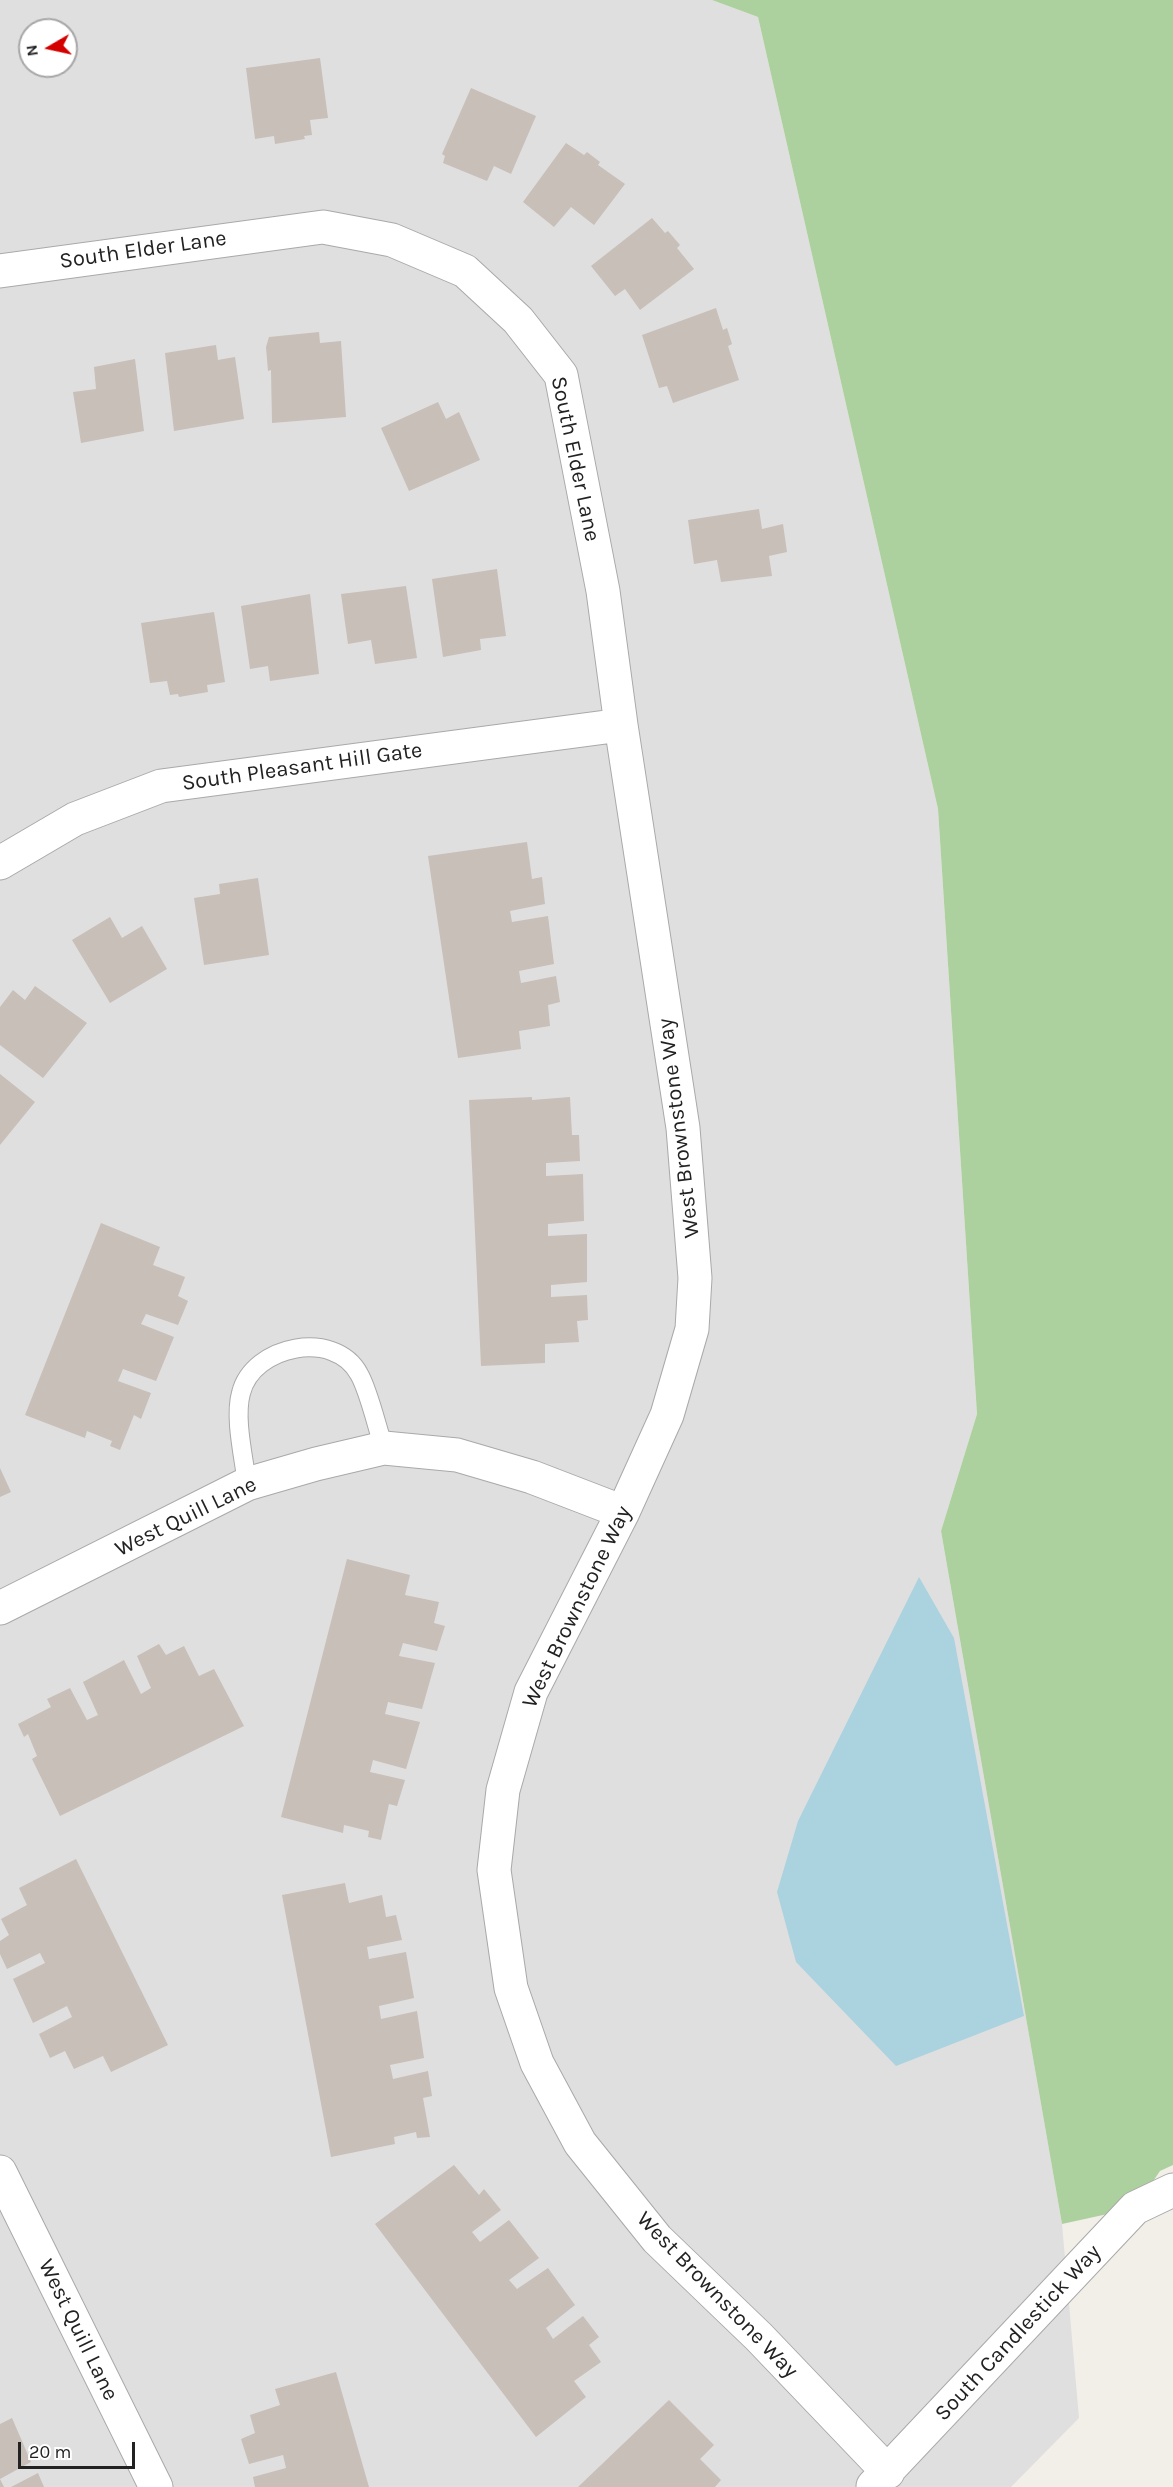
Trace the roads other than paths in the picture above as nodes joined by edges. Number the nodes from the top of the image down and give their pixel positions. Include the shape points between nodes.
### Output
1 (0, 271) edge
2 (621, 725) junction
3 (0, 863) edge
4 (384, 1448) junction
5 (247, 1484) junction
6 (623, 1512) junction
7 (0, 1608) edge
8 (0, 2172) edge
9 (1173, 2190) edge
10 (879, 2479) edge
11 (156, 2487) edge

1 - 2 street, South Elder Lane via 323,226 392,240 465,271 518,320 561,375 603,591
2 - 3 street, South Pleasant Hill Gate via 161,786 75,819
2 - 6 street, West Brownstone Way via 683,1128 695,1278 692,1329 667,1415
4 - 5 street, West Quill Lane
4 - 5 lane via 359,1373 347,1360 308,1346 286,1349 267,1358 252,1372 241,1391 239,1408
4 - 6 street, West Quill Lane via 457,1455 532,1477
5 - 7 street, West Quill Lane
6 - 10 street, West Brownstone Way via 531,1692 503,1790 494,1870 511,1988 537,2063 580,2143 657,2239 759,2337
8 - 11 street, West Quill Lane
9 - 10 street, South Candlestick Way via 1135,2208

